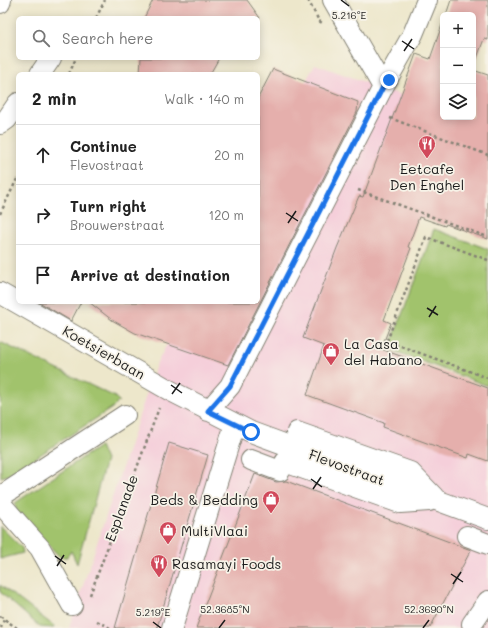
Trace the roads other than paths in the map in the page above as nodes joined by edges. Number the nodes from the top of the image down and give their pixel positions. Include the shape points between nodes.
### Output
1 (1, 0) edge
2 (333, 0) edge
3 (427, 0) edge
4 (0, 3) edge
5 (50, 60) edge
6 (41, 72) edge
7 (383, 87) junction
8 (16, 107) edge
9 (0, 124) edge
10 (0, 293) edge
11 (16, 302) edge
12 (19, 304) edge
13 (208, 411) junction
14 (125, 415) dead end
15 (235, 424) junction
16 (297, 432) dead end
17 (251, 460) dead end
18 (0, 497) edge
19 (437, 500) junction
20 (0, 503) edge
21 (488, 519) edge
22 (467, 536) dead end
23 (488, 544) edge
24 (488, 601) edge
25 (80, 602) road end
26 (472, 624) dead end
27 (172, 628) edge

1 - 4 street
2 - 7 street
3 - 7 street via 413,34
5 - 6 street
7 - 13 street via 230,386
8 - 9 street
10 - 11 street, Koetsierbaan
12 - 13 street, Koetsierbaan
13 - 15 street, Flevostraat
14 - 18 street
15 - 19 street, Flevostraat
15 - 27 street
16 - 19 street via 410,472
17 - 19 street via 283,466 400,503
19 - 21 street, Flevostraat
20 - 25 street via 40,548
22 - 23 street
24 - 26 street

